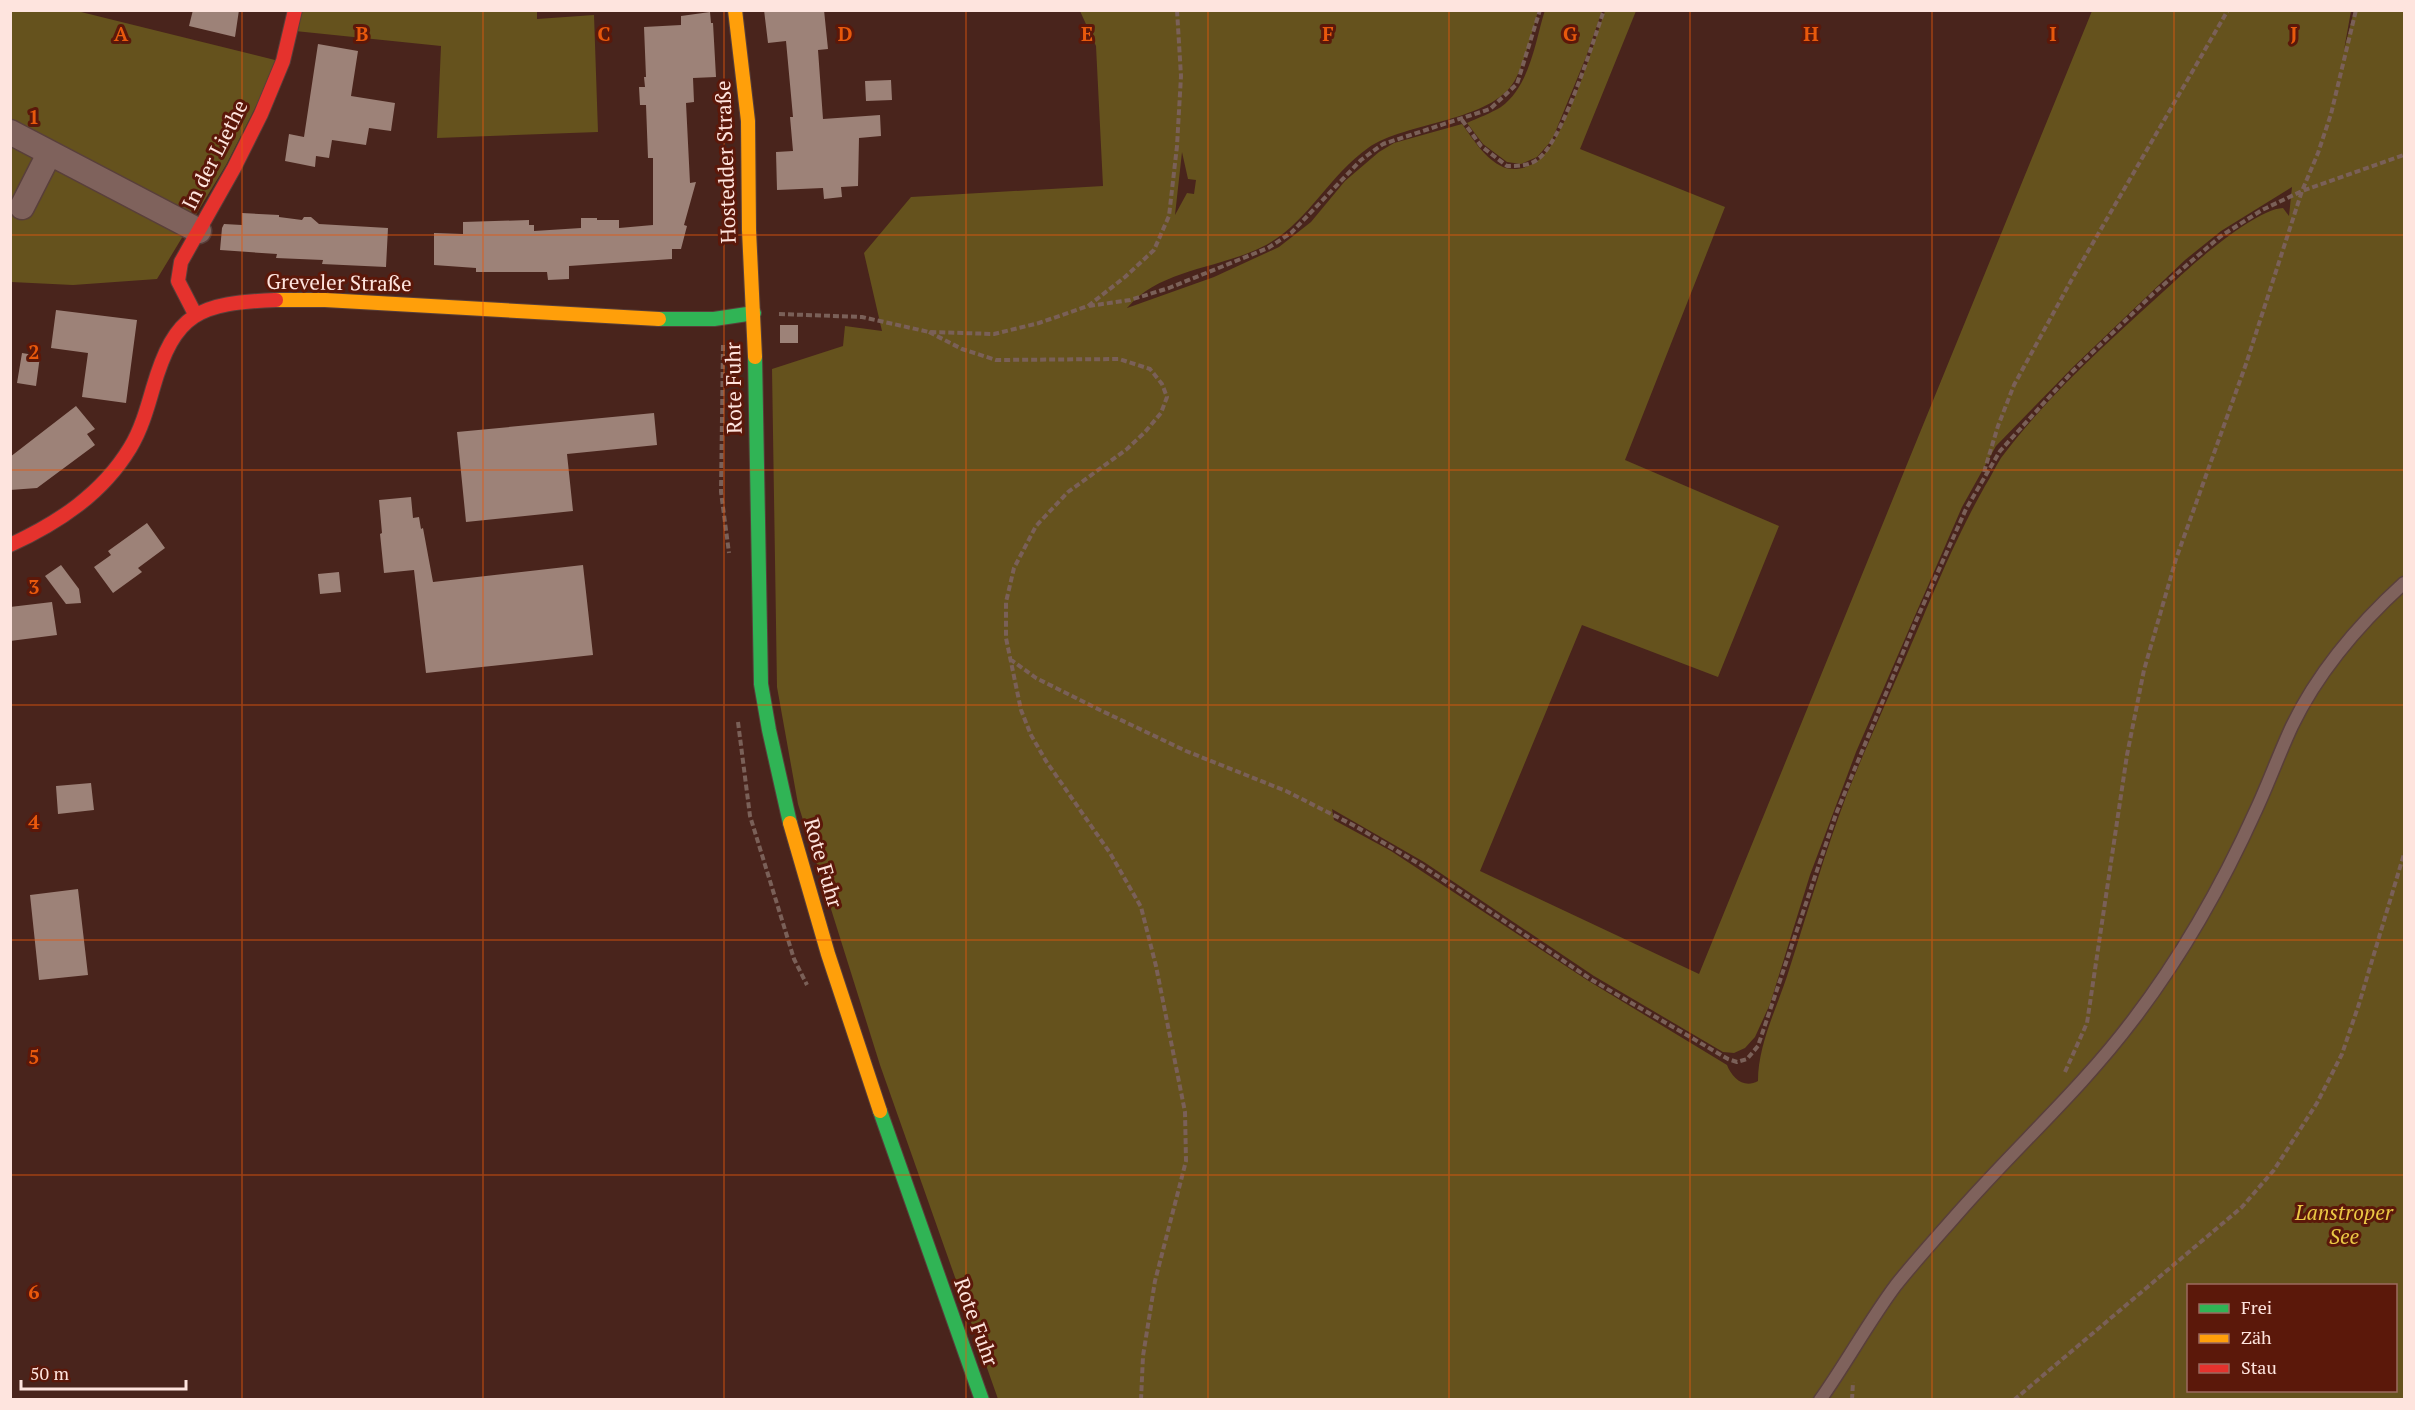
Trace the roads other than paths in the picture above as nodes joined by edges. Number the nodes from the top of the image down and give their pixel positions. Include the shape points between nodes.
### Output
1 (295, 10) edge
2 (735, 10) edge
3 (10, 132) edge
4 (49, 154) junction
5 (22, 207) dead end
6 (199, 231) junction
7 (754, 313) junction
8 (195, 314) junction
9 (10, 545) edge
10 (2404, 583) edge
11 (982, 1400) edge
12 (1820, 1400) edge

1 - 6 main road, In der Liethe via 283,61 266,103
2 - 7 main road, Hostedder Straße via 748,121
3 - 4 street
4 - 5 street
4 - 6 street
6 - 8 main road, In der Liethe via 181,262 178,281
7 - 8 main road, Greveler Straße via 726,320 643,318 298,298 237,303
7 - 11 main road, Rote Fuhr via 761,684 778,779 846,1010
8 - 9 main road, Greveler Straße via 175,331 141,427 105,482 50,526
10 - 12 lane via 2373,611 2329,665 2293,724 2256,811 2214,892 2134,1020 1896,1286

